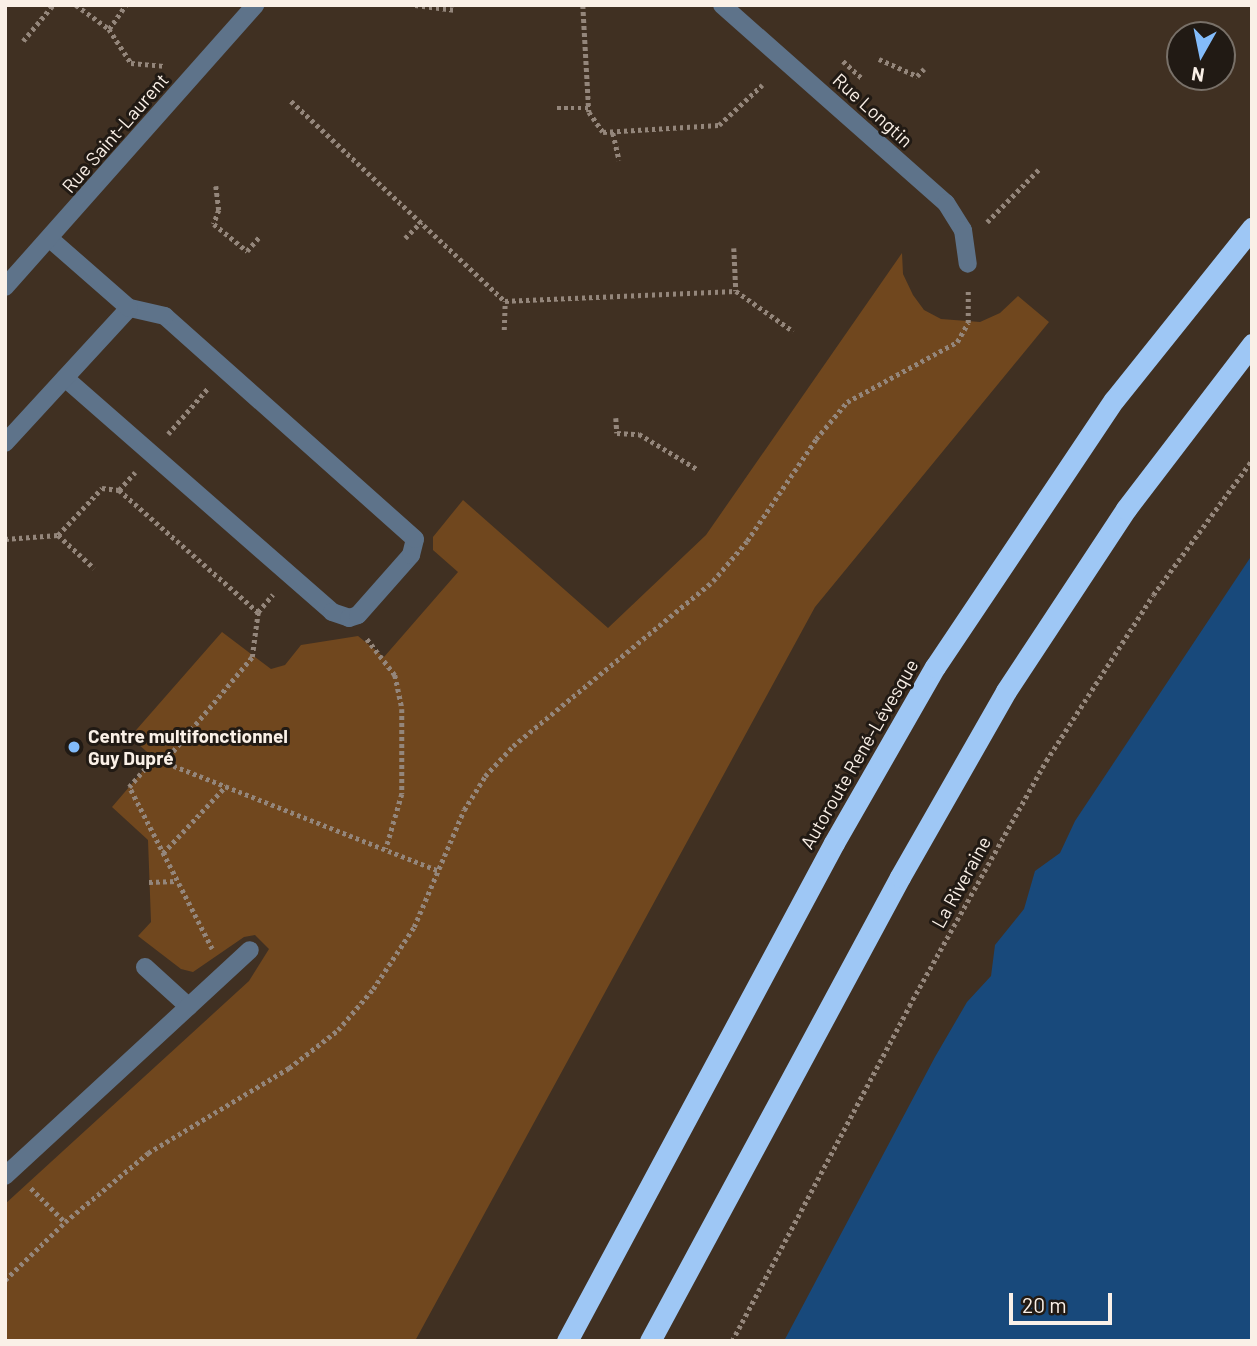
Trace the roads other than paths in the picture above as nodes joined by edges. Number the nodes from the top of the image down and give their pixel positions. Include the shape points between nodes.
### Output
1 (255, 5) edge
2 (722, 5) edge
3 (1252, 228) edge
4 (49, 238) junction
5 (968, 264) road end
6 (5, 287) edge
7 (129, 308) junction
8 (1252, 344) edge
9 (65, 378) junction
10 (5, 443) edge
11 (250, 950) dead end
12 (145, 967) dead end
13 (189, 1007) junction
14 (9, 1173) edge
15 (567, 1341) edge
16 (650, 1341) edge

1 - 4 street, Rue Saint-Laurent
2 - 5 street, Rue Longtin via 946,203 963,229
3 - 15 highway, Autoroute René-Lévesque via 1099,421 935,667 853,809
4 - 6 street, Rue Saint-Laurent
4 - 7 street
7 - 9 street
7 - 9 street via 165,316 415,539 411,555 358,615 349,618 332,612
8 - 16 highway via 1155,468 1012,680 900,877
9 - 10 street
11 - 13 street
12 - 13 street
13 - 14 street

